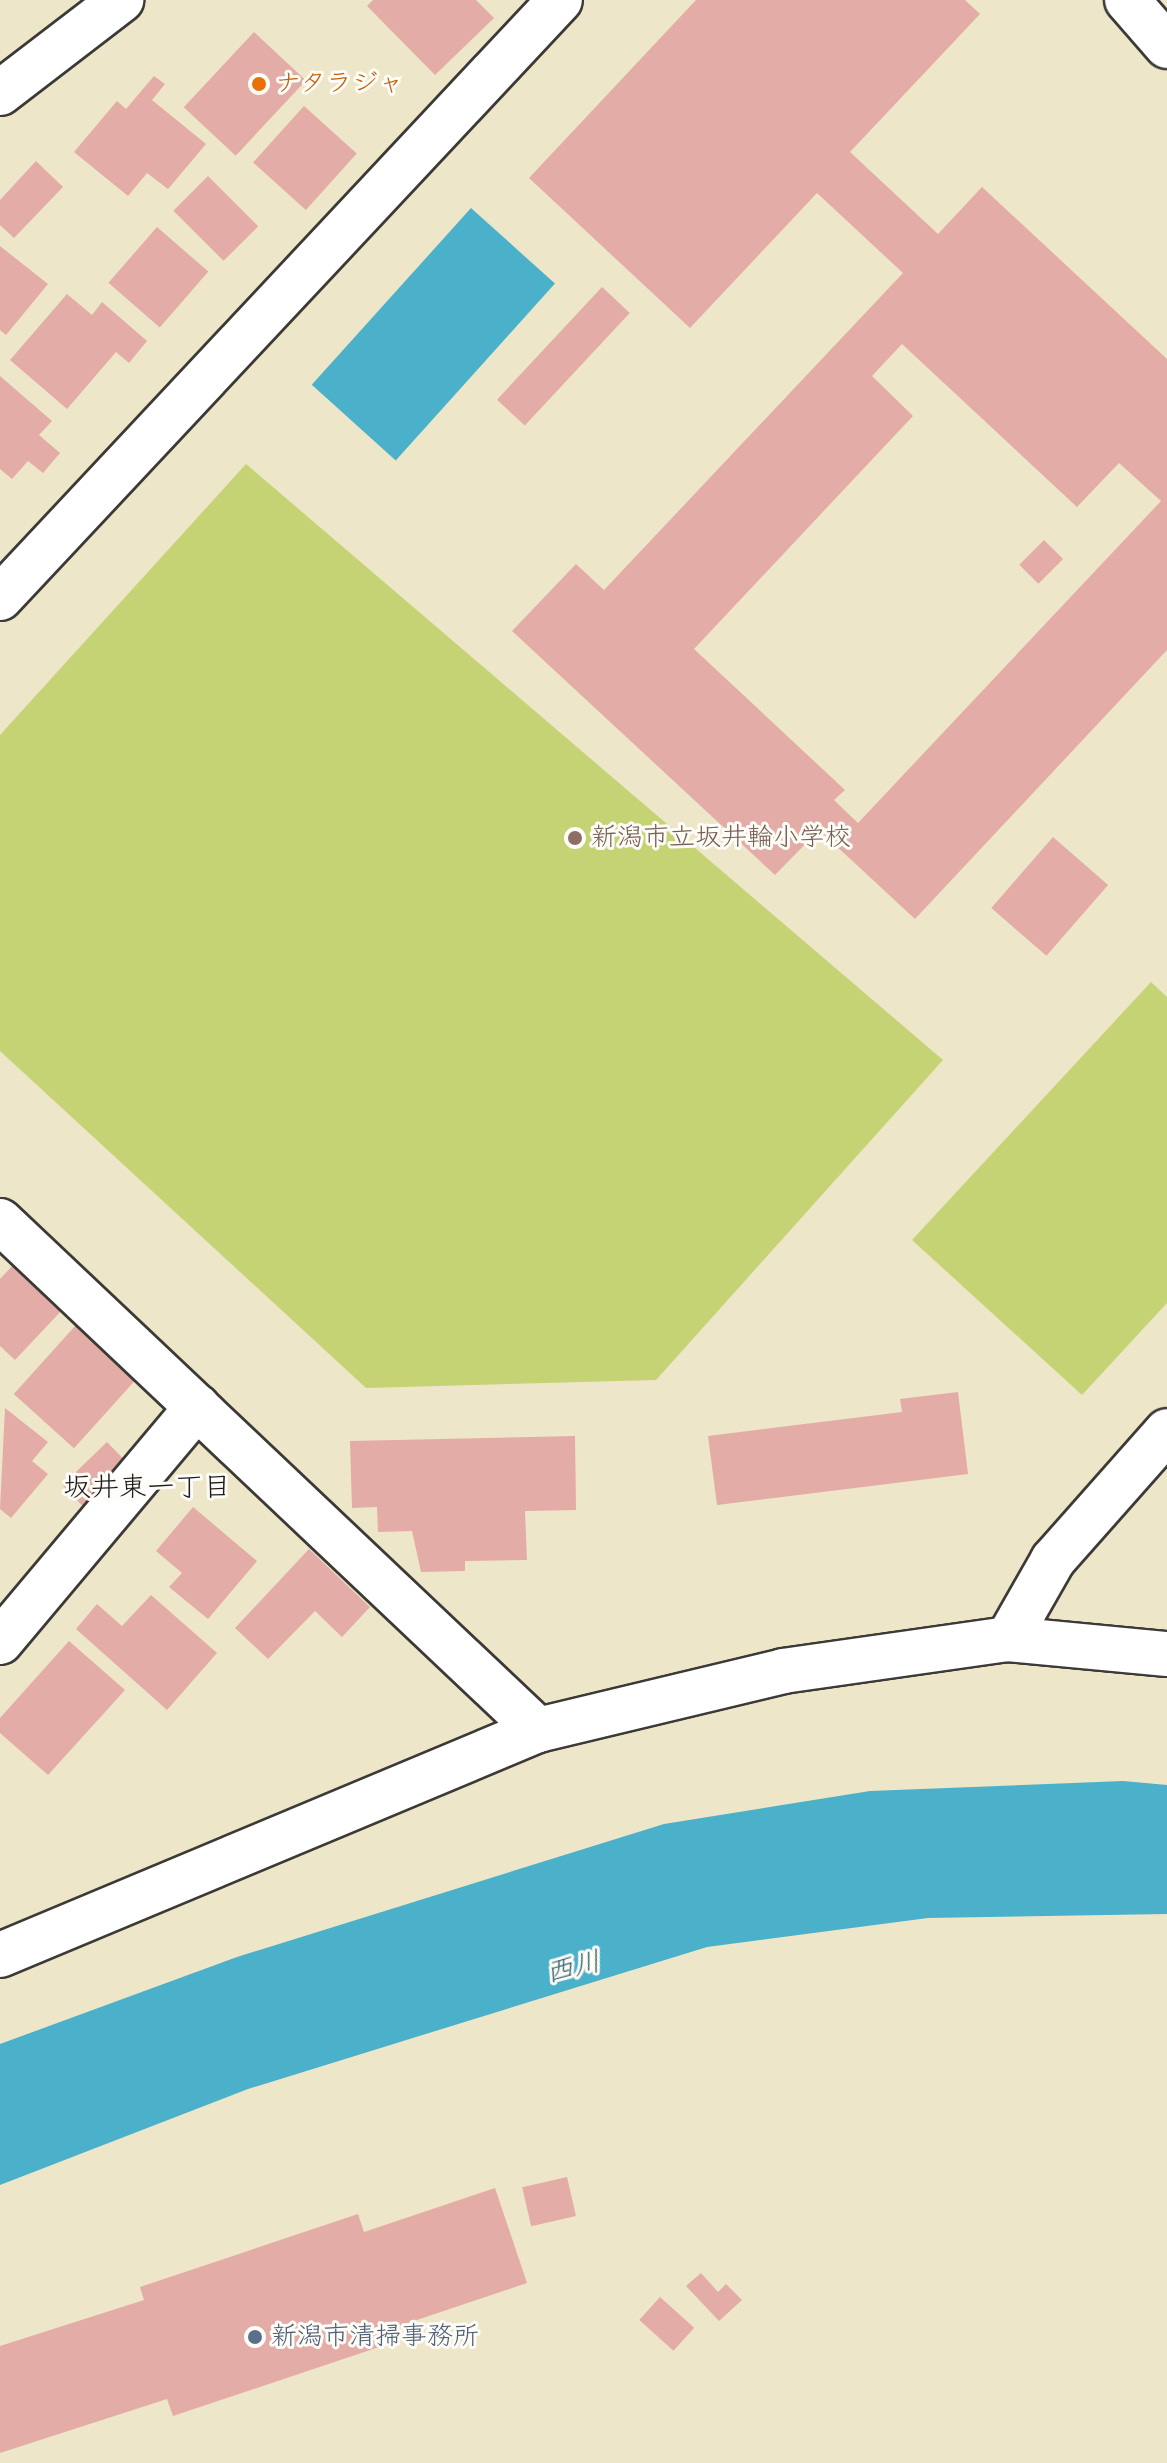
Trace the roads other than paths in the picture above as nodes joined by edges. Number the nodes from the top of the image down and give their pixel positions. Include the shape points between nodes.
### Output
1 (121, 0) edge
2 (560, 0) edge
3 (1127, 0) edge
4 (1167, 46) edge
5 (0, 93) edge
6 (0, 598) edge
7 (0, 1221) edge
8 (197, 1407) junction
9 (1167, 1431) edge
10 (1008, 1639) junction
11 (0, 1642) edge
12 (1167, 1654) edge
13 (538, 1730) junction
14 (0, 1955) edge

1 - 5 street
2 - 6 street
3 - 4 street
7 - 8 street
8 - 11 street
8 - 13 street
9 - 10 street via 1053,1560
10 - 12 street
10 - 13 street via 783,1671
13 - 14 street

